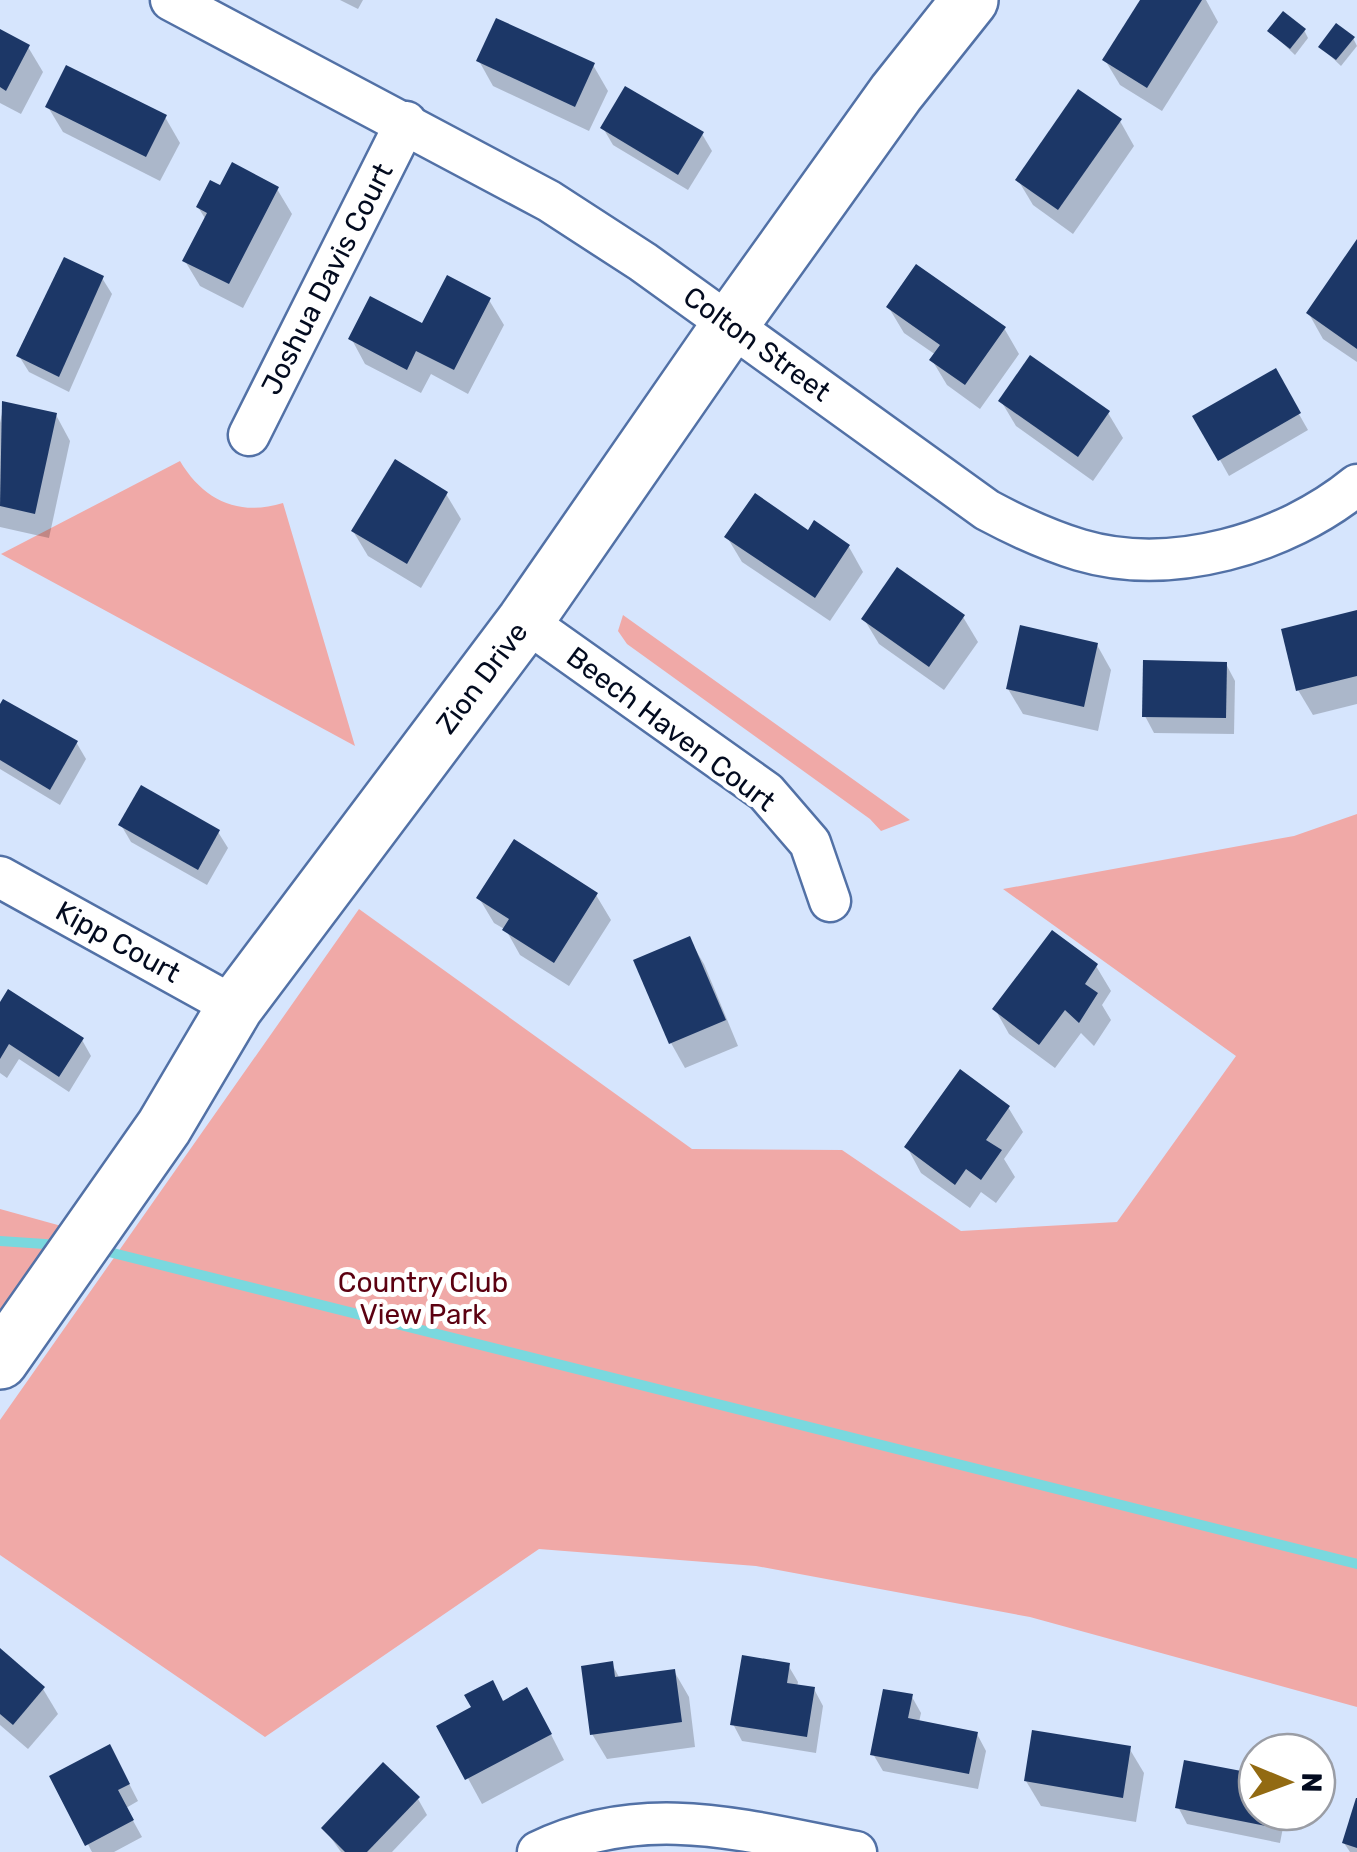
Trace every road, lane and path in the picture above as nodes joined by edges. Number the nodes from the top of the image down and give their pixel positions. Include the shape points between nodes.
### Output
1 (970, 0) edge
2 (176, 1) edge
3 (406, 122) junction
4 (730, 324) junction
5 (248, 435) dead end
6 (1357, 486) edge
7 (525, 621) junction
8 (0, 877) edge
9 (830, 901) dead end
10 (235, 1006) junction
11 (0, 1361) edge
12 (538, 1852) edge
13 (856, 1852) edge

1 - 4 main road, Zion Drive
2 - 3 street, Colton Street
3 - 4 street, Colton Street via 549,200
3 - 5 street, Joshua Davis Court
4 - 6 street, Colton Street via 988,510 1082,551 1172,558 1238,548 1301,524
4 - 7 main road, Zion Drive
7 - 9 street, Beech Haven Court via 766,792 810,843
7 - 10 main road, Zion Drive
8 - 10 street, Kipp Court
10 - 11 main road, Zion Drive via 164,1127
12 - 13 street via 618,1826 666,1821

